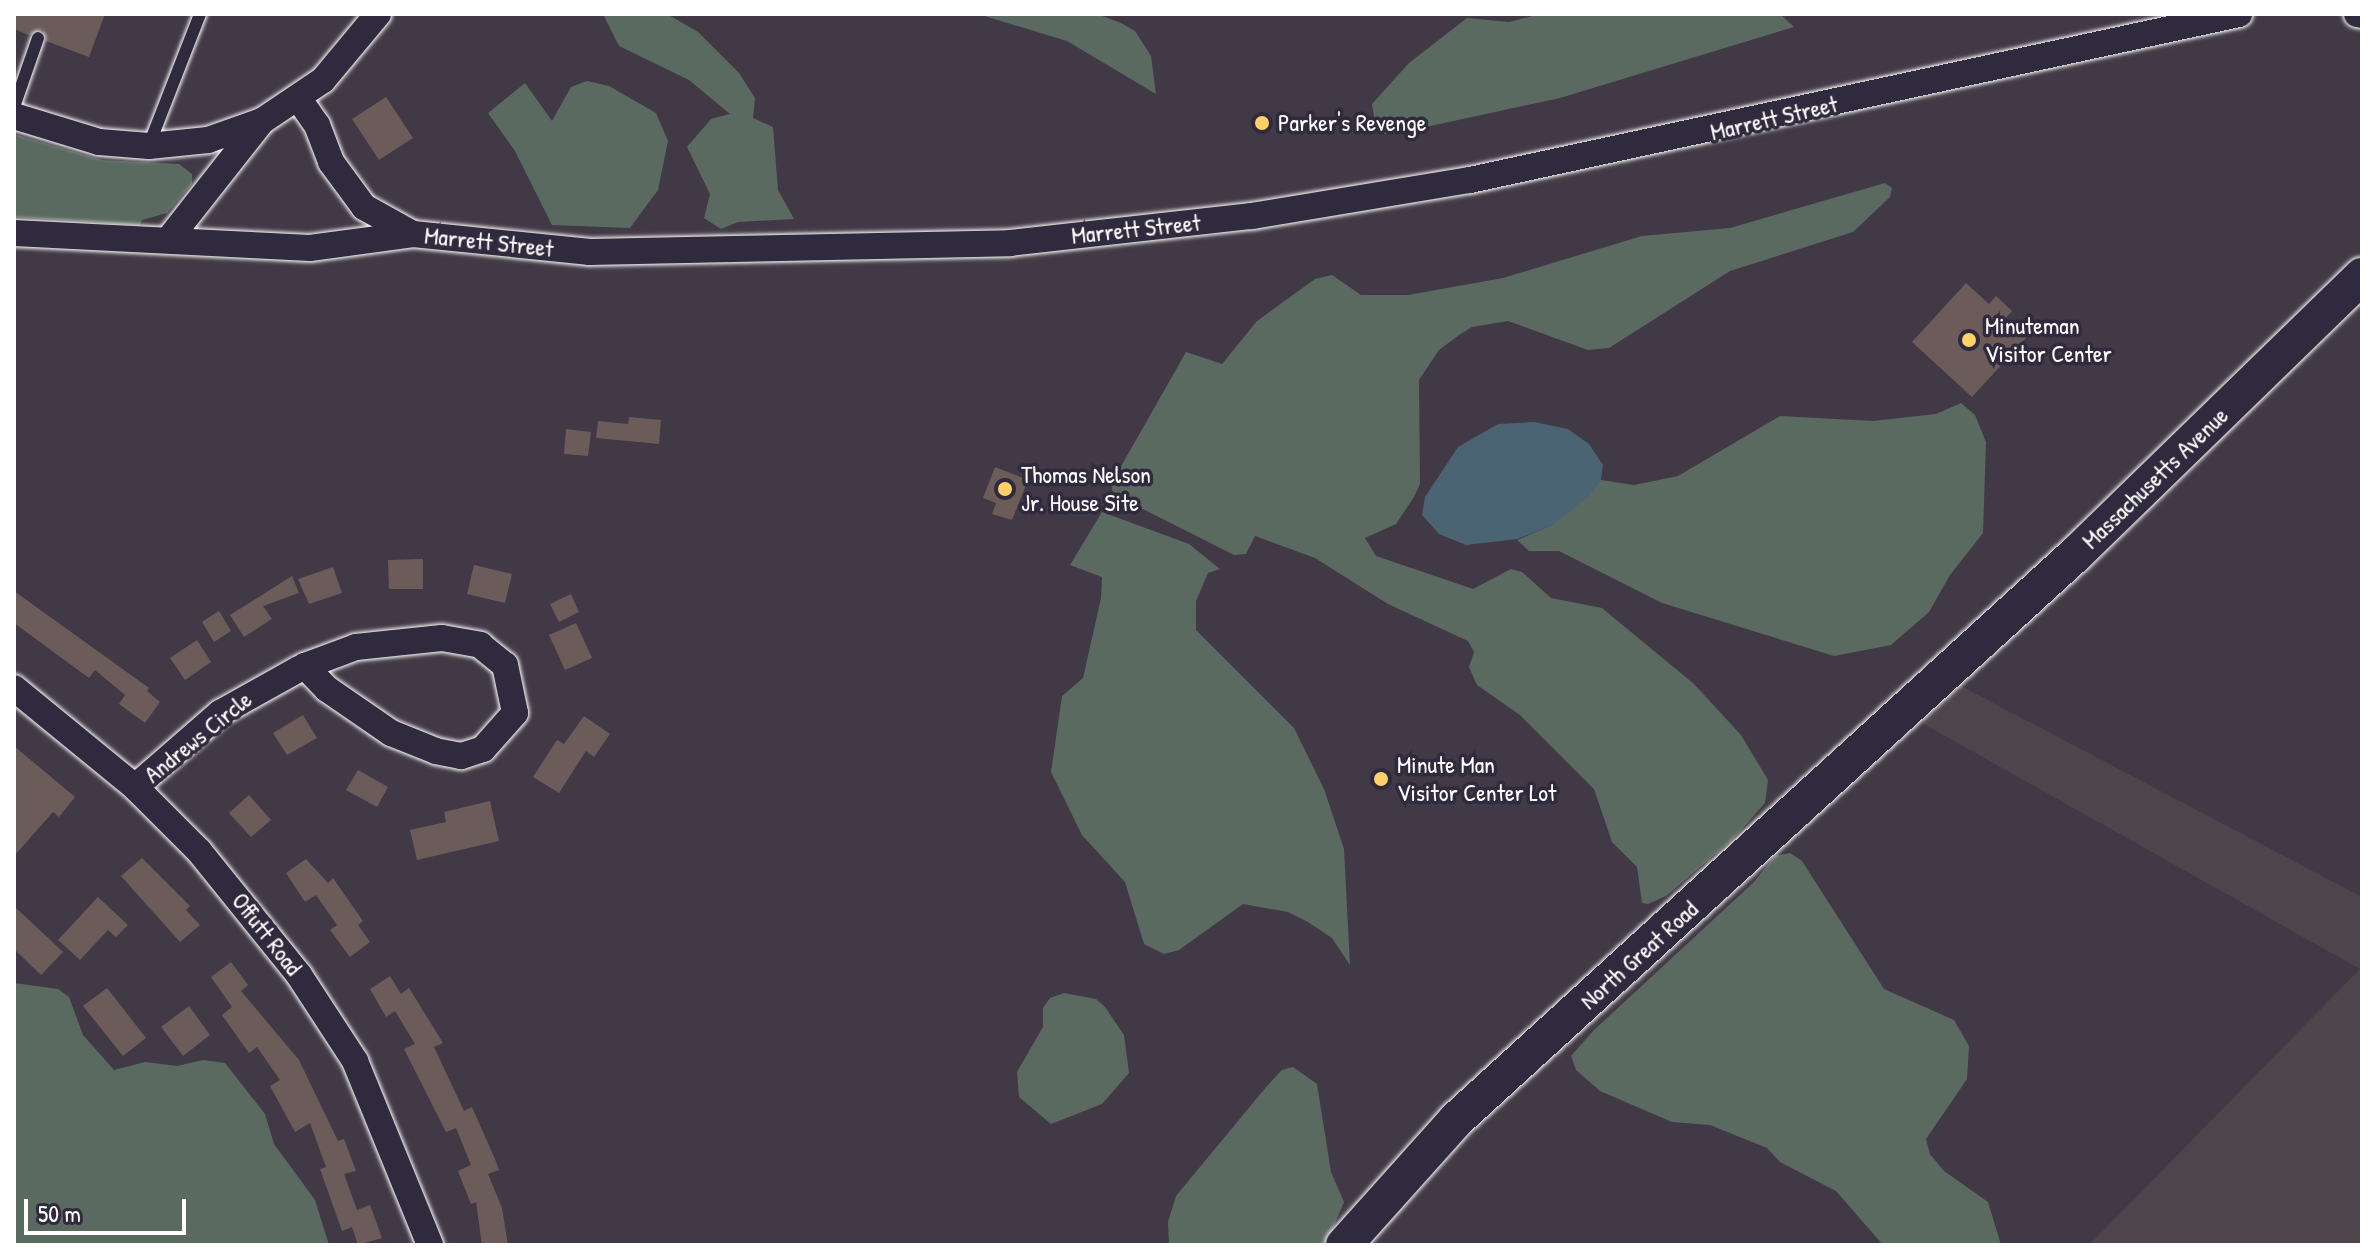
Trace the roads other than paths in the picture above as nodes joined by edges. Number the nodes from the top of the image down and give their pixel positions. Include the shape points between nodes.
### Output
1 (200, 14) edge
2 (378, 14) edge
3 (2239, 14) edge
4 (38, 38) dead end
5 (298, 98) junction
6 (14, 107) edge
7 (14, 116) edge
8 (262, 121) junction
9 (149, 146) junction
10 (14, 233) edge
11 (413, 234) junction
12 (169, 239) junction
13 (2362, 276) edge
14 (305, 666) junction
15 (1944, 675) joint
16 (14, 688) edge
17 (135, 787) junction
18 (430, 1245) edge
19 (1344, 1245) edge

1 - 9 lane
2 - 5 street via 323,80
3 - 11 street, Marrett Street via 1684,138 1252,216 978,244 590,252
4 - 6 lane
5 - 8 street
5 - 11 street via 317,125 331,162 364,207
7 - 9 street via 99,142
8 - 9 street via 208,140
8 - 12 street
10 - 12 street, Marrett Street
11 - 12 street, Marrett Street via 310,248
13 - 15 main road, Massachusetts Avenue
14 - 14 street, Andrews Circle via 356,647 411,640 480,645 505,665 515,713 483,749 461,756 436,751 378,725 327,689
14 - 17 street, Andrews Circle via 220,713
15 - 19 main road, North Great Road via 1456,1120
16 - 17 street, Offutt Road
17 - 18 street, Offutt Road via 247,907 355,1061

